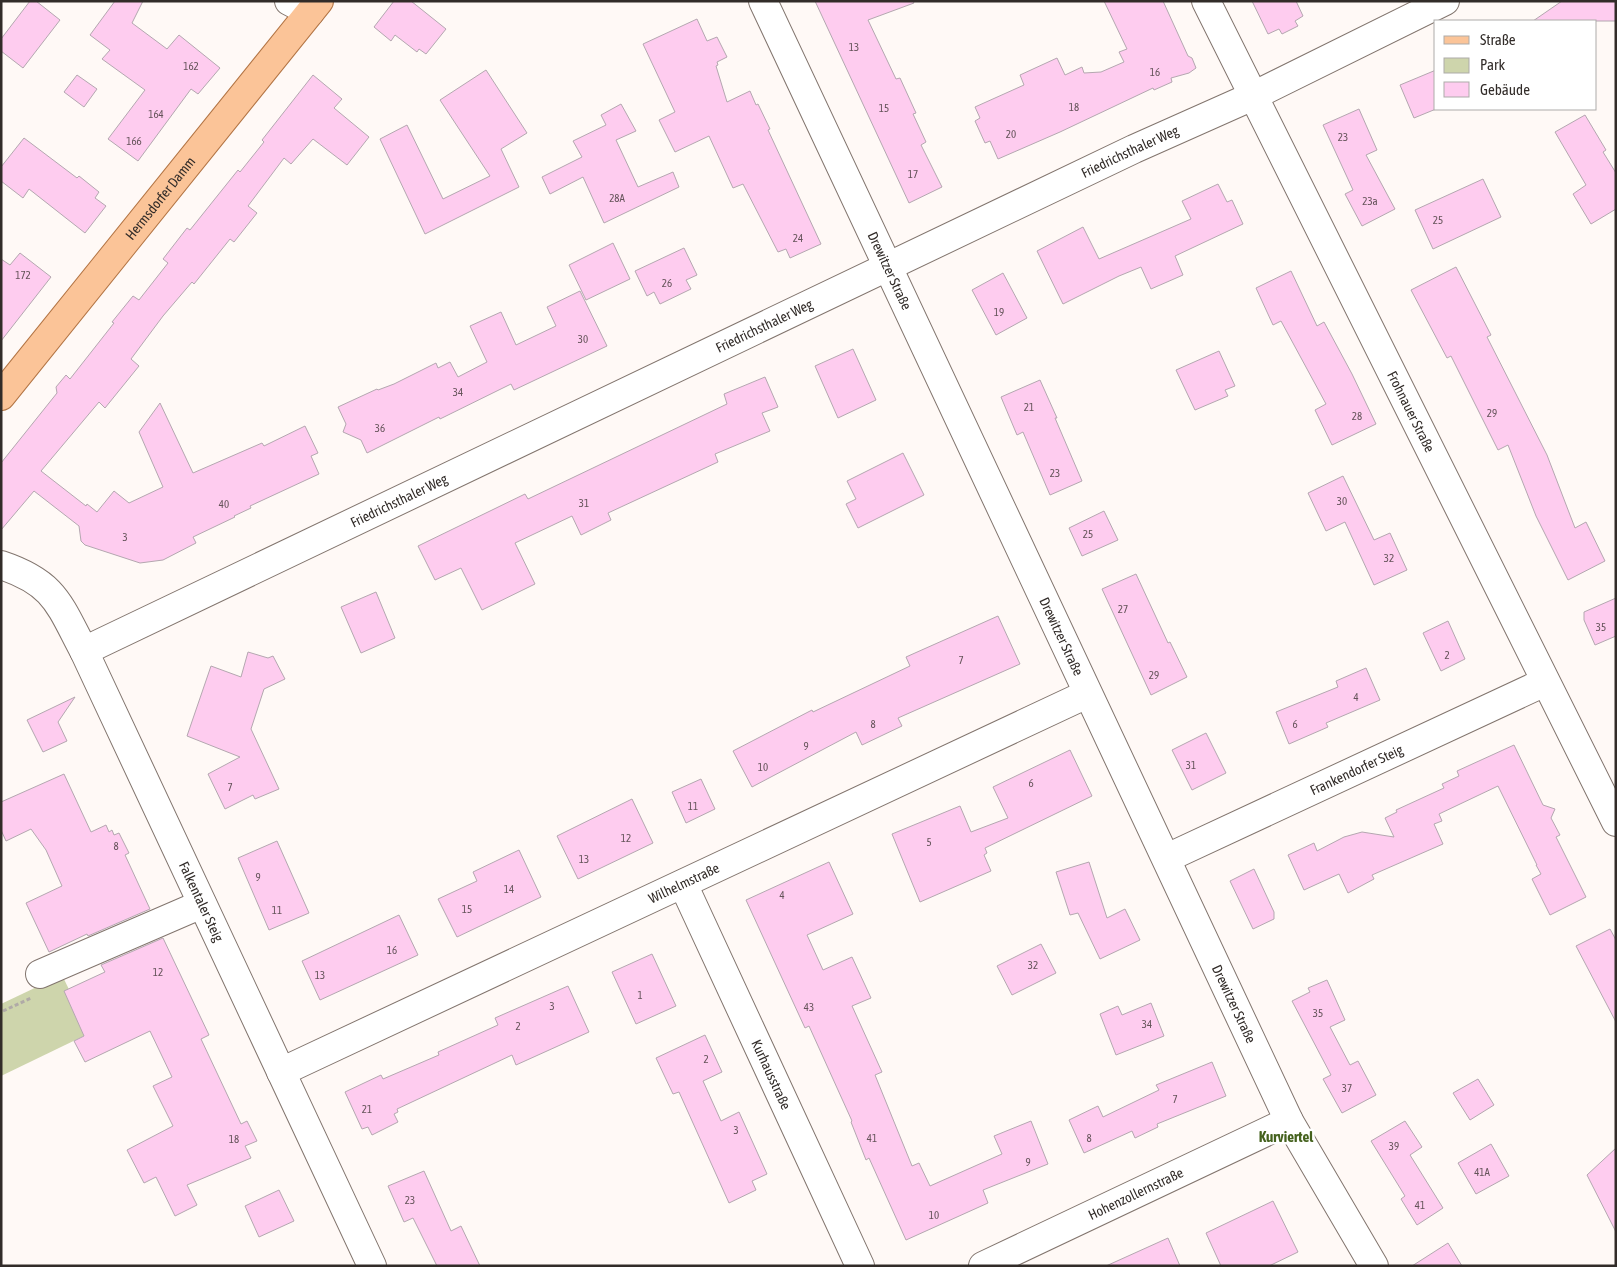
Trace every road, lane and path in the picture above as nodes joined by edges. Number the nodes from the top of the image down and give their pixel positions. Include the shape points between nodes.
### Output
1 (763, 1) edge
2 (1206, 1) edge
3 (1445, 1) edge
4 (306, 5) edge
5 (1253, 96) junction
6 (888, 268) junction
7 (1, 396) edge
8 (1, 565) edge
9 (84, 651) junction
10 (1545, 682) junction
11 (1087, 694) junction
12 (1616, 822) edge
13 (1167, 858) junction
14 (683, 884) junction
15 (202, 904) junction
16 (40, 974) dead end
17 (281, 1072) junction
18 (1289, 1121) junction
19 (372, 1266) edge
20 (860, 1266) edge
21 (982, 1266) edge
22 (1374, 1266) edge

1 - 6 street, Drewitzer Straße
2 - 5 street, Frohnauer Straße
3 - 5 street, Friedrichsthaler Weg
4 - 7 main road, Hermsdorfer Damm via 75,306
5 - 6 street, Friedrichsthaler Weg via 1125,153
5 - 10 street, Frohnauer Straße
6 - 9 street, Friedrichsthaler Weg
6 - 11 street, Drewitzer Straße
8 - 9 street, Falkentaler Steig via 22,572 51,593
9 - 15 street, Falkentaler Steig
10 - 12 street, Frohnauer Straße
10 - 13 street, Frankendorfer Steig
11 - 13 street, Drewitzer Straße
11 - 14 street, Wilhelmstraße
13 - 18 street, Drewitzer Straße
14 - 17 street, Wilhelmstraße
14 - 20 street, Kurhausstraße
15 - 16 street
15 - 17 street, Falkentaler Steig
17 - 19 street, Falkentaler Steig
18 - 21 street, Hohenzollernstraße
18 - 22 street, Drewitzer Straße

